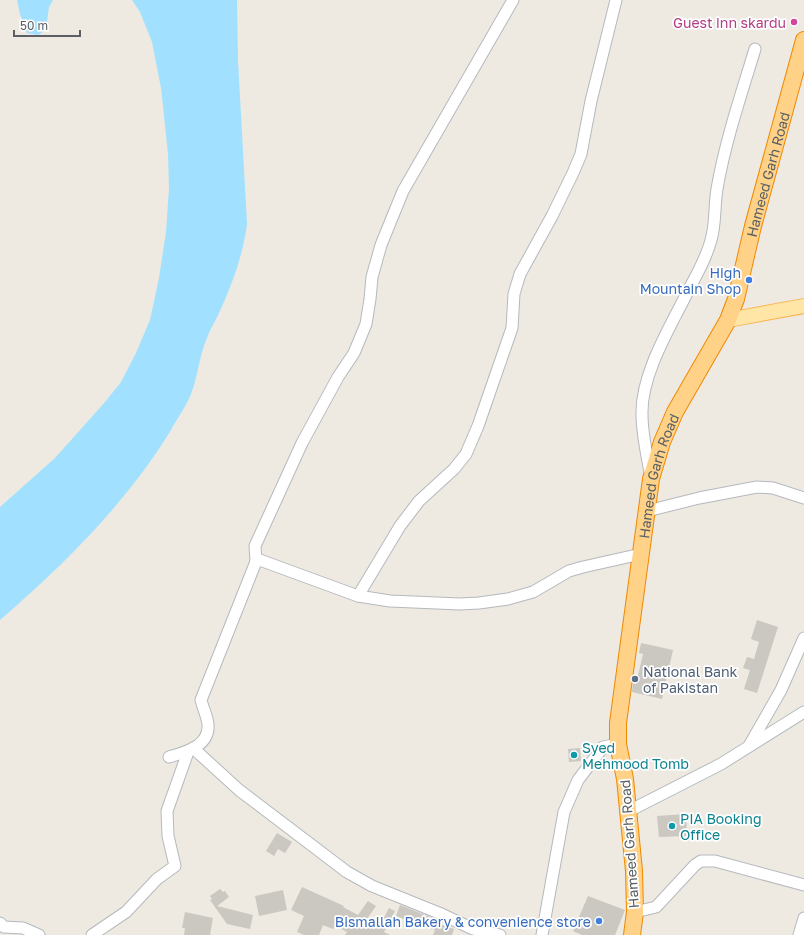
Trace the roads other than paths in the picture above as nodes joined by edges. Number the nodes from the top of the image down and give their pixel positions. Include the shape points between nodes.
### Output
1 (513, 0) edge
2 (616, 0) edge
3 (804, 40) edge
4 (755, 49) dead end
5 (804, 306) edge
6 (728, 320) junction
7 (651, 479) junction
8 (804, 498) edge
9 (647, 511) junction
10 (641, 554) junction
11 (256, 561) junction
12 (358, 596) junction
13 (804, 638) edge
14 (804, 712) edge
15 (618, 744) junction
16 (747, 748) junction
17 (190, 750) junction
18 (170, 757) dead end
19 (627, 812) junction
20 (804, 884) edge
21 (635, 912) junction
22 (804, 918) edge
23 (0, 923) edge
24 (477, 933) edge
25 (39, 935) edge
26 (92, 935) edge
27 (500, 935) edge
28 (542, 935) edge
29 (632, 935) edge
30 (799, 935) edge

1 - 11 street via 403,191 381,244 372,277 366,324 354,353 302,443 255,546
2 - 12 street via 581,154 552,216 520,274 514,294 512,328 466,454 454,469 418,501
3 - 6 highway, Hameed Garh Road via 753,226 736,299
4 - 7 street via 729,135 717,190 714,228 709,246 659,349 645,389 642,412
5 - 6 main road
6 - 7 highway, Hameed Garh Road via 675,412 662,442
7 - 9 highway, Hameed Garh Road
8 - 9 street via 773,488 757,487
9 - 10 highway, Hameed Garh Road
10 - 12 street via 569,571 533,592 508,599 460,604 390,601
10 - 15 highway, Hameed Garh Road via 621,698
11 - 12 street via 257,559
11 - 17 street via 201,700 208,733 202,743
13 - 16 street via 781,690
14 - 16 street
15 - 19 highway, Hameed Garh Road via 625,779
15 - 28 street via 603,747 578,780 564,812
16 - 19 street
17 - 18 street
17 - 24 street via 347,872 372,886
17 - 26 street via 167,811 168,836 175,866 157,879 126,912
19 - 21 highway, Hameed Garh Road via 634,871
20 - 21 street via 715,861 701,861 656,907
21 - 29 highway, Hameed Garh Road
22 - 30 street
23 - 25 street via 4,927 22,928
24 - 27 street

